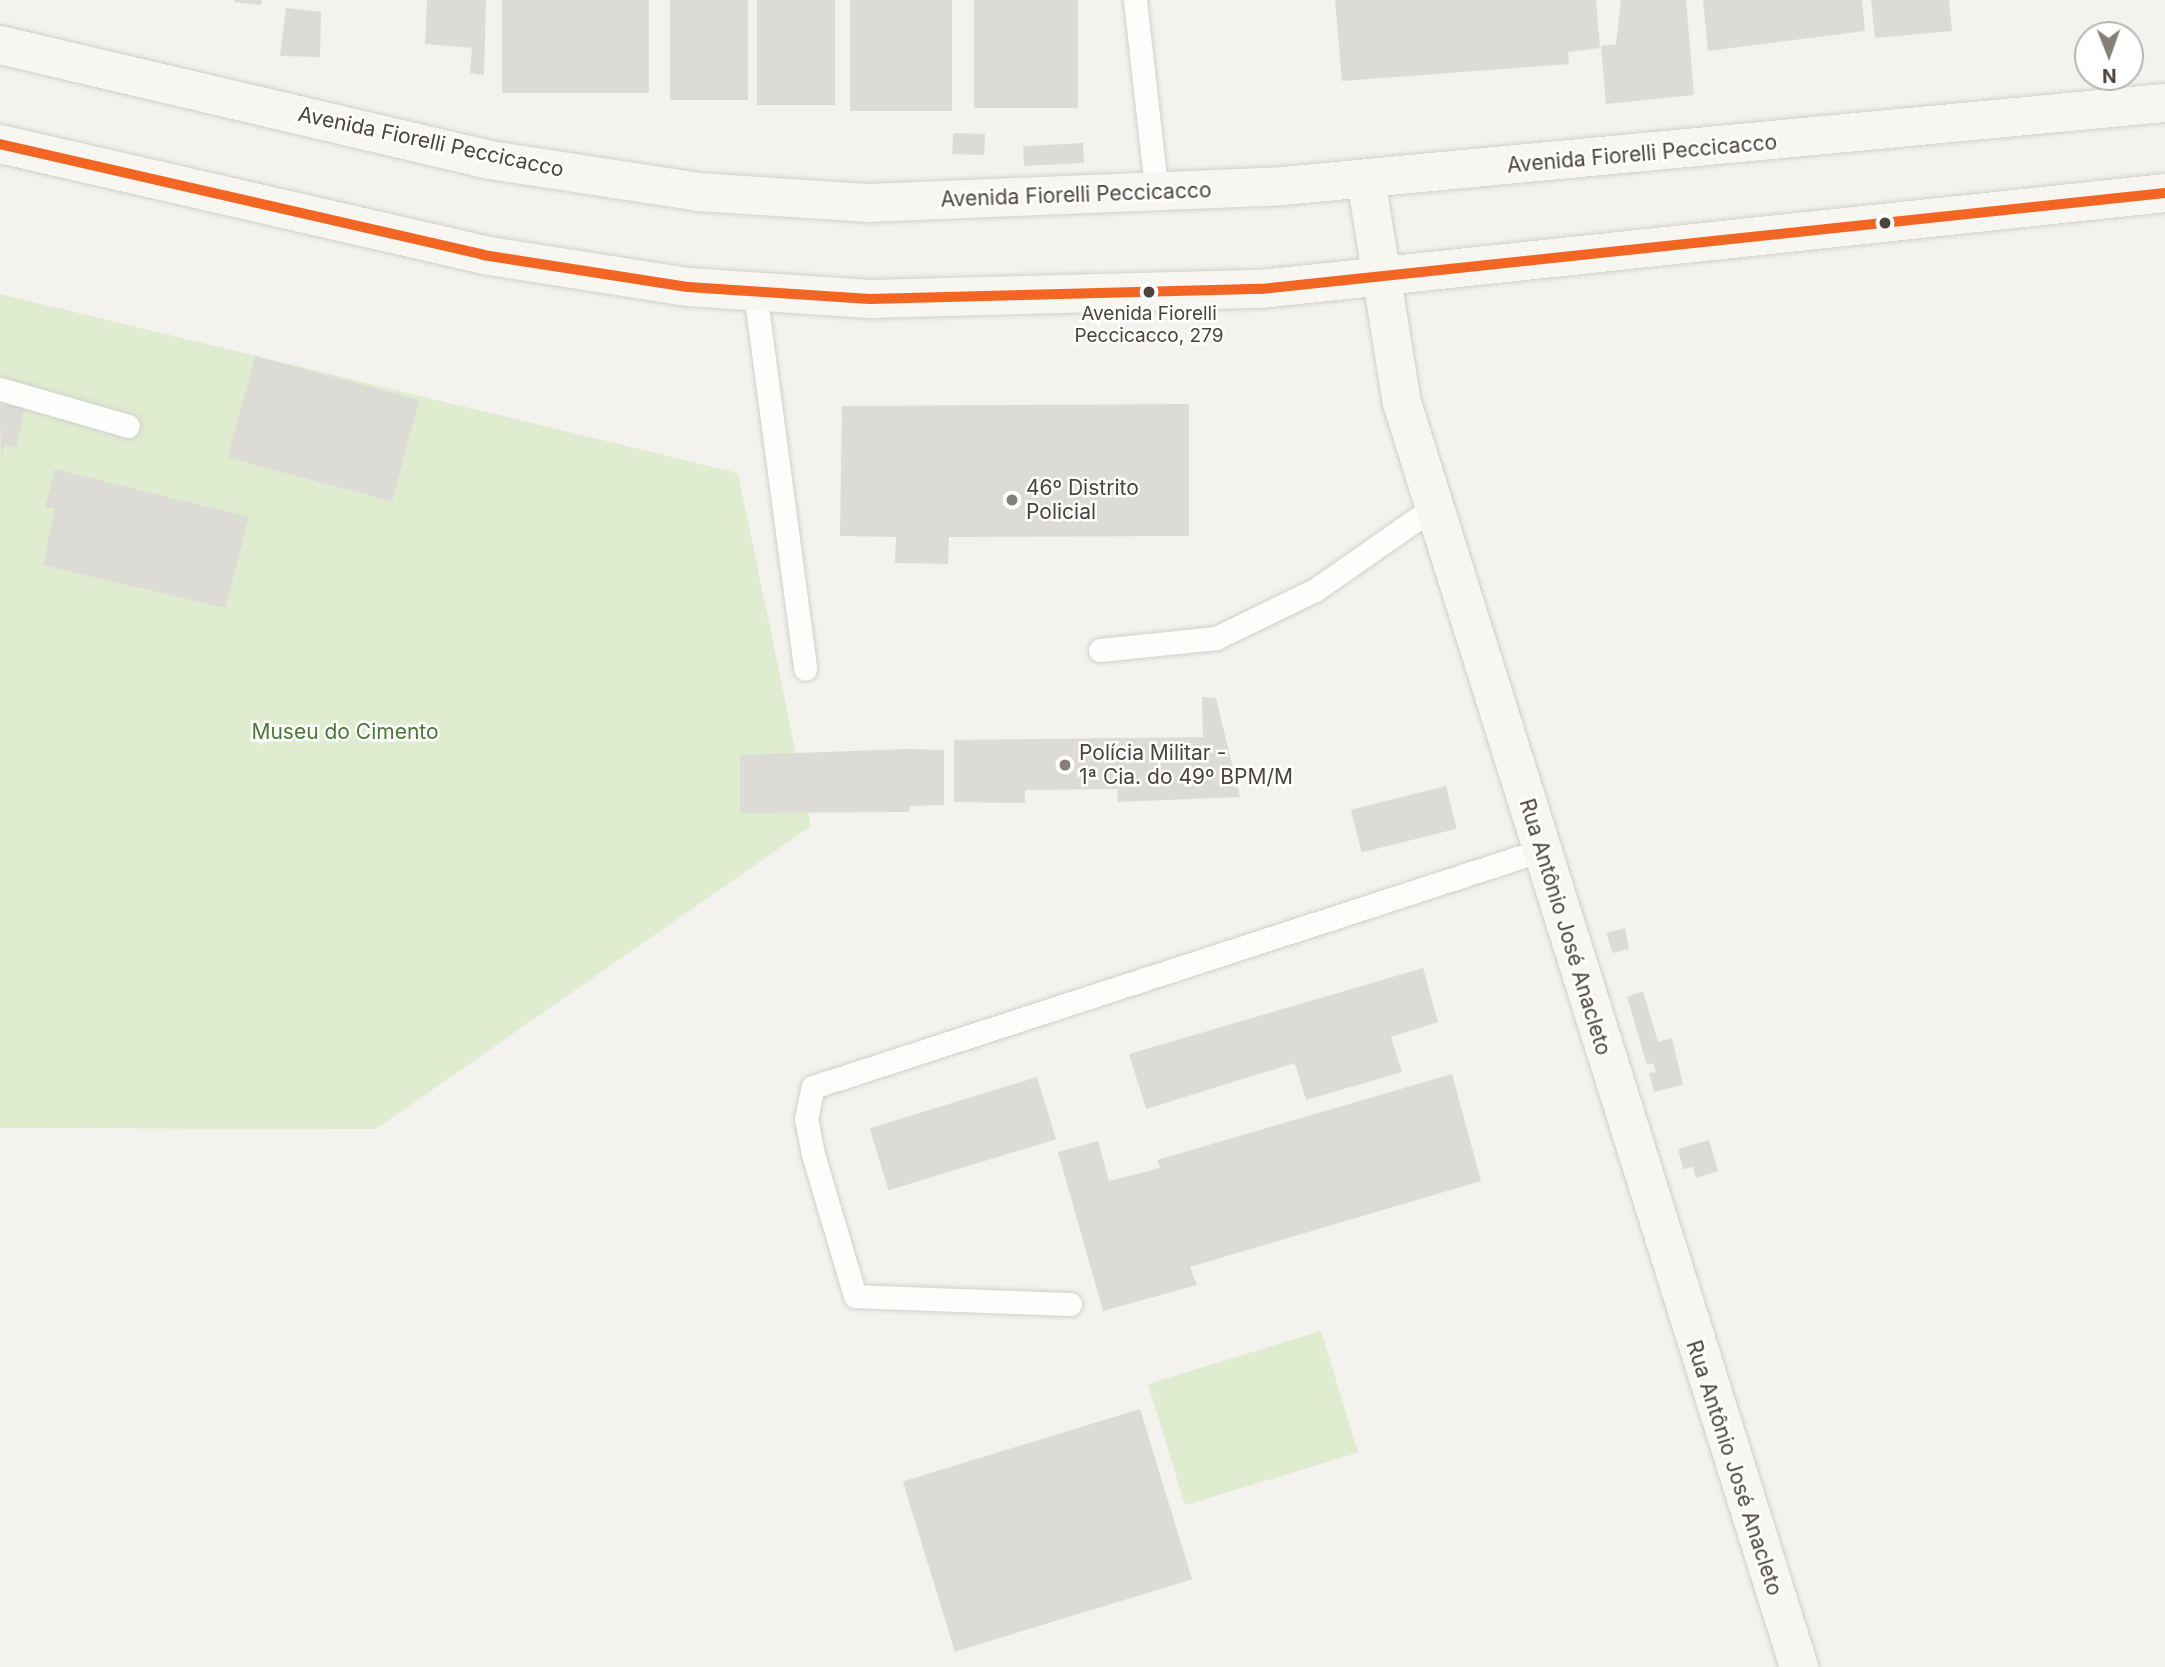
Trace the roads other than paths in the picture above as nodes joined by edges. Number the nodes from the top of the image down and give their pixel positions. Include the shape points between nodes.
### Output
1 (1135, 0) edge
2 (0, 45) edge
3 (2165, 103) edge
4 (0, 144) edge
5 (1366, 179) junction
6 (2165, 193) edge
7 (1157, 195) junction
8 (1382, 277) junction
9 (755, 292) junction
10 (0, 389) edge
11 (128, 426) dead end
12 (1434, 507) junction
13 (1100, 650) dead end
14 (805, 669) dead end
15 (1542, 850) junction
16 (1070, 1304) dead end
17 (1799, 1667) edge

1 - 7 lane
2 - 7 main road, Avenida Fiorelli Peccicacco via 490,160 698,192 867,202
3 - 5 main road, Avenida Fiorelli Peccicacco
4 - 9 main road via 483,255
5 - 7 main road, Avenida Fiorelli Peccicacco
5 - 8 main road, Rua Antônio José Anacleto
6 - 8 main road
8 - 9 main road via 1261,289 870,299
8 - 12 main road, Rua Antônio José Anacleto via 1402,402
9 - 14 lane
10 - 11 lane
12 - 13 lane via 1315,590 1216,638
12 - 15 main road, Rua Antônio José Anacleto
15 - 16 lane via 813,1087 806,1119 813,1154 856,1296
15 - 17 main road, Rua Antônio José Anacleto

